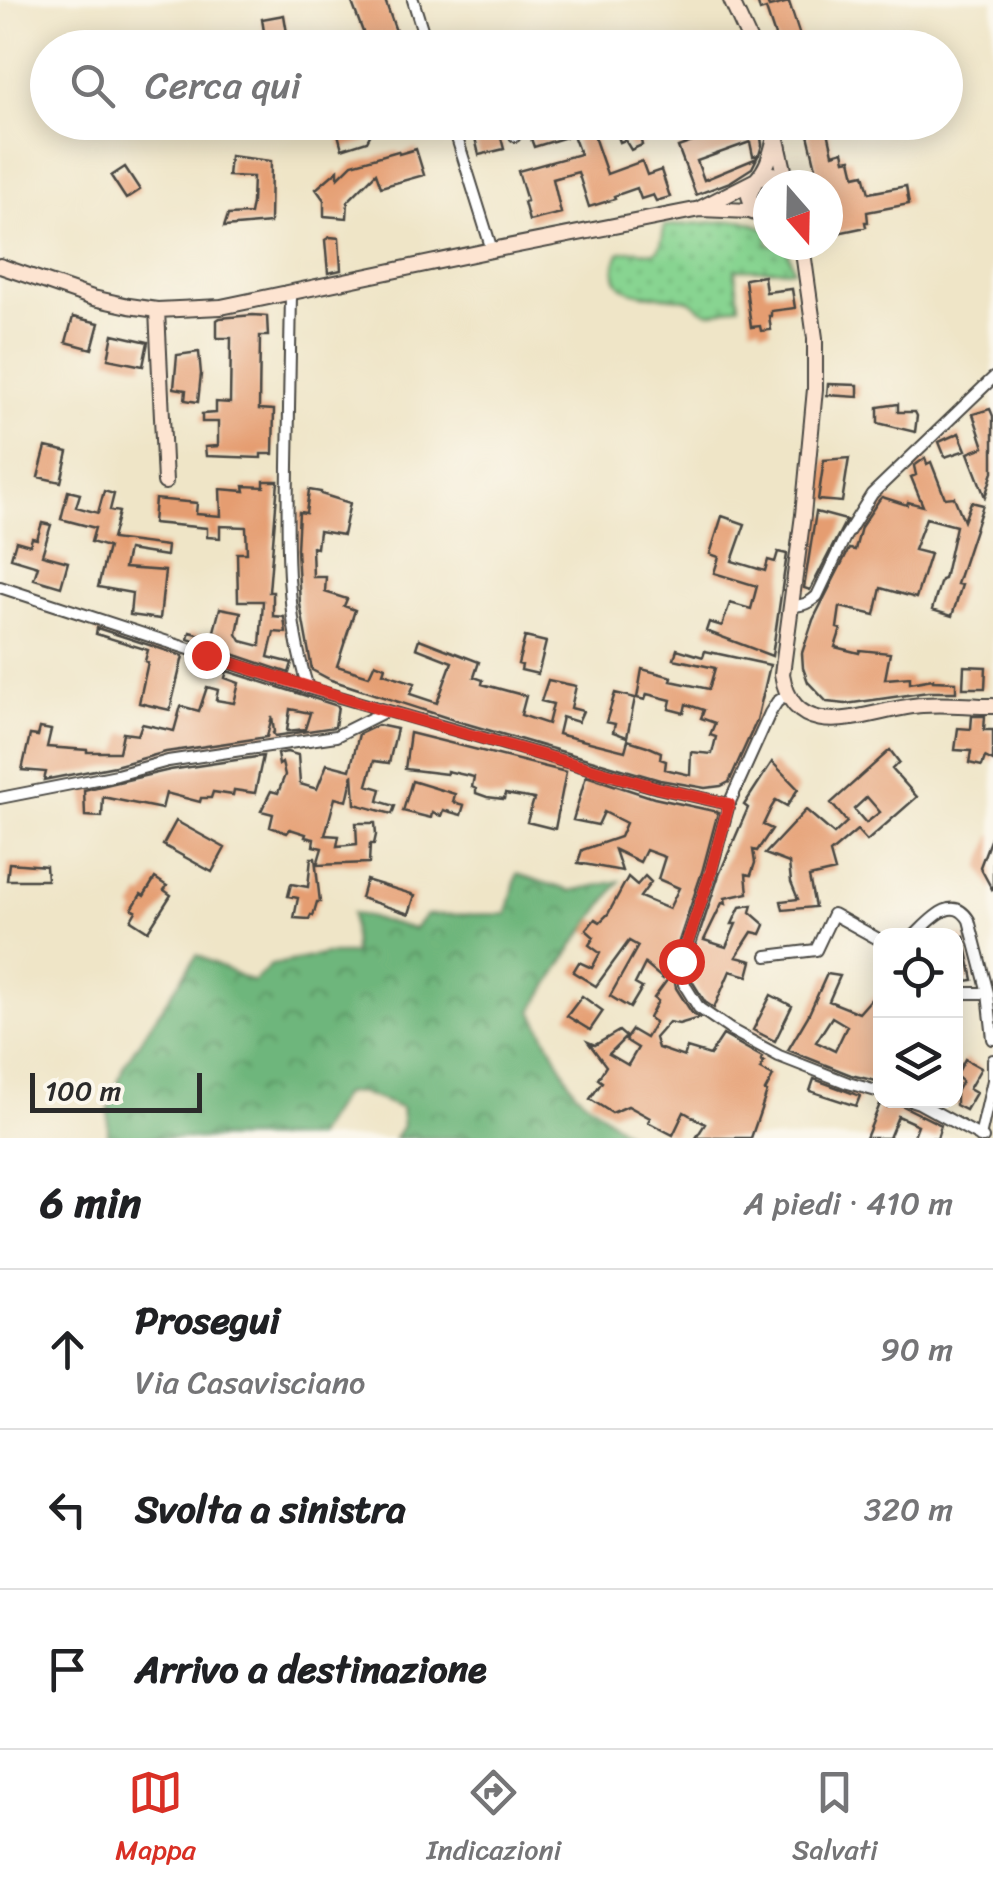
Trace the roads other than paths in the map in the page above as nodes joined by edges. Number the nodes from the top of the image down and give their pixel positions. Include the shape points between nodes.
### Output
1 (414, 0) edge
2 (732, 0) edge
3 (423, 30) edge
4 (745, 30) edge
5 (458, 140) edge
6 (772, 140) edge
7 (777, 140) edge
8 (765, 170) edge
9 (784, 170) edge
10 (753, 182) edge
11 (700, 209) junction
12 (753, 212) edge
13 (492, 250) junction
14 (803, 260) edge
15 (0, 266) edge
16 (290, 294) junction
17 (157, 310) junction
18 (993, 378) edge
19 (165, 482) dead end
20 (0, 588) edge
21 (792, 606) junction
22 (308, 688) junction
23 (788, 694) junction
24 (993, 706) edge
25 (386, 711) junction
26 (0, 798) edge
27 (729, 804) junction
28 (923, 928) edge
29 (873, 936) edge
30 (767, 956) dead end
31 (988, 992) junction
32 (963, 993) edge
33 (993, 1039) edge
34 (993, 1060) edge
35 (873, 1090) edge
36 (928, 1108) edge
37 (982, 1137) edge

1 - 3 street
2 - 4 main road
5 - 13 street
6 - 8 main road
7 - 9 main road
10 - 11 main road
11 - 12 main road
11 - 13 main road
13 - 16 main road
14 - 21 main road via 815,389
15 - 17 main road via 93,298
16 - 17 main road via 221,308
16 - 22 street via 291,612
17 - 19 main road
18 - 21 street via 872,494 818,596
20 - 22 street
21 - 23 main road via 782,674
22 - 25 street
23 - 24 main road via 806,714 826,722 920,705
23 - 27 street via 770,714
25 - 26 street via 336,736 168,760
25 - 27 street
27 - 35 street via 681,961 684,984 699,1008 732,1030 779,1056
28 - 31 street via 942,912 959,909 969,920
29 - 30 street via 833,914 816,950
31 - 32 street
31 - 33 street
34 - 37 street
36 - 37 street

